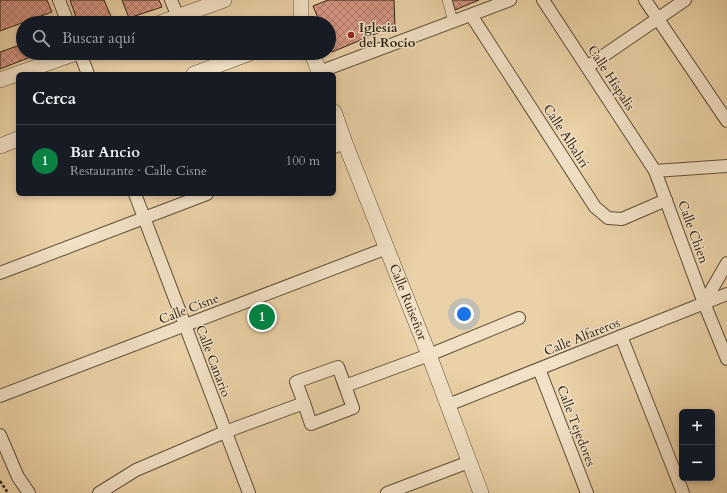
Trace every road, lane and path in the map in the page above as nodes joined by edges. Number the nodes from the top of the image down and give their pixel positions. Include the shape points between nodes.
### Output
1 (60, 0) edge
2 (171, 0) edge
3 (224, 0) edge
4 (301, 0) edge
5 (447, 0) edge
6 (510, 0) edge
7 (543, 0) edge
8 (645, 0) edge
9 (685, 0) edge
10 (471, 15) junction
11 (66, 16) edge
12 (178, 16) edge
13 (181, 16) edge
14 (301, 16) edge
15 (658, 19) junction
16 (453, 21) junction
17 (56, 60) edge
18 (83, 60) edge
19 (231, 60) edge
20 (315, 60) edge
21 (587, 67) junction
22 (23, 72) edge
23 (87, 72) edge
24 (199, 72) edge
25 (320, 72) edge
26 (323, 72) edge
27 (16, 74) edge
28 (0, 80) edge
29 (727, 121) edge
30 (336, 123) edge
31 (16, 140) edge
32 (340, 145) edge
33 (0, 146) edge
34 (727, 166) edge
35 (655, 171) junction
36 (136, 196) edge
37 (202, 196) edge
38 (666, 200) junction
39 (144, 218) junction
40 (387, 248) junction
41 (727, 263) edge
42 (0, 273) edge
43 (727, 294) edge
44 (704, 303) junction
45 (519, 318) dead end
46 (185, 326) junction
47 (621, 336) junction
48 (429, 355) junction
49 (727, 359) edge
50 (539, 369) junction
51 (346, 386) junction
52 (0, 396) edge
53 (304, 403) junction
54 (448, 405) junction
55 (225, 432) junction
56 (0, 435) edge
57 (469, 462) junction
58 (0, 481) edge
59 (8, 493) edge
60 (29, 493) edge
61 (99, 493) edge
62 (248, 493) edge
63 (387, 493) edge
64 (481, 493) edge
65 (587, 493) edge
66 (683, 493) edge

1 - 11 street
2 - 12 street
3 - 13 street
4 - 14 street
5 - 16 street
6 - 10 street
7 - 21 street, Calle Híspalis
8 - 15 street
9 - 15 street
10 - 16 street
10 - 38 street, Calle Albahri via 595,208 608,218 622,219
15 - 21 street
15 - 29 street
16 - 26 street
17 - 22 street
18 - 23 street
19 - 24 street
20 - 25 street
21 - 35 street, Calle Híspalis
27 - 28 street
30 - 32 street, Calle Ruiseñor
31 - 33 street
32 - 40 street, Calle Ruiseñor
34 - 35 street
35 - 38 street, Calle Chien
36 - 39 street, Calle Canario
37 - 39 street
38 - 44 street, Calle Chien
39 - 42 street
39 - 46 street, Calle Canario
40 - 46 street, Calle Cisne
40 - 48 street, Calle Ruiseñor
41 - 44 street
43 - 44 street, Calle Alfareros
44 - 47 street, Calle Alfareros
44 - 49 street, Calle Chien
45 - 48 street
46 - 52 street, Calle Cisne
46 - 55 street, Calle Canario
47 - 50 street, Calle Alfareros
47 - 66 street
48 - 51 street
48 - 54 street, Calle Ruiseñor
50 - 54 street, Calle Alfareros
50 - 65 street, Calle Tejedores
51 - 53 street via 338,367 296,382
51 - 53 street via 353,408 311,424
53 - 55 street
54 - 57 street, Calle Ruiseñor
55 - 61 street via 136,470
55 - 62 street, Calle Canario
56 - 60 street via 18,477
57 - 63 street
57 - 64 street, Calle Ruiseñor
58 - 59 path

